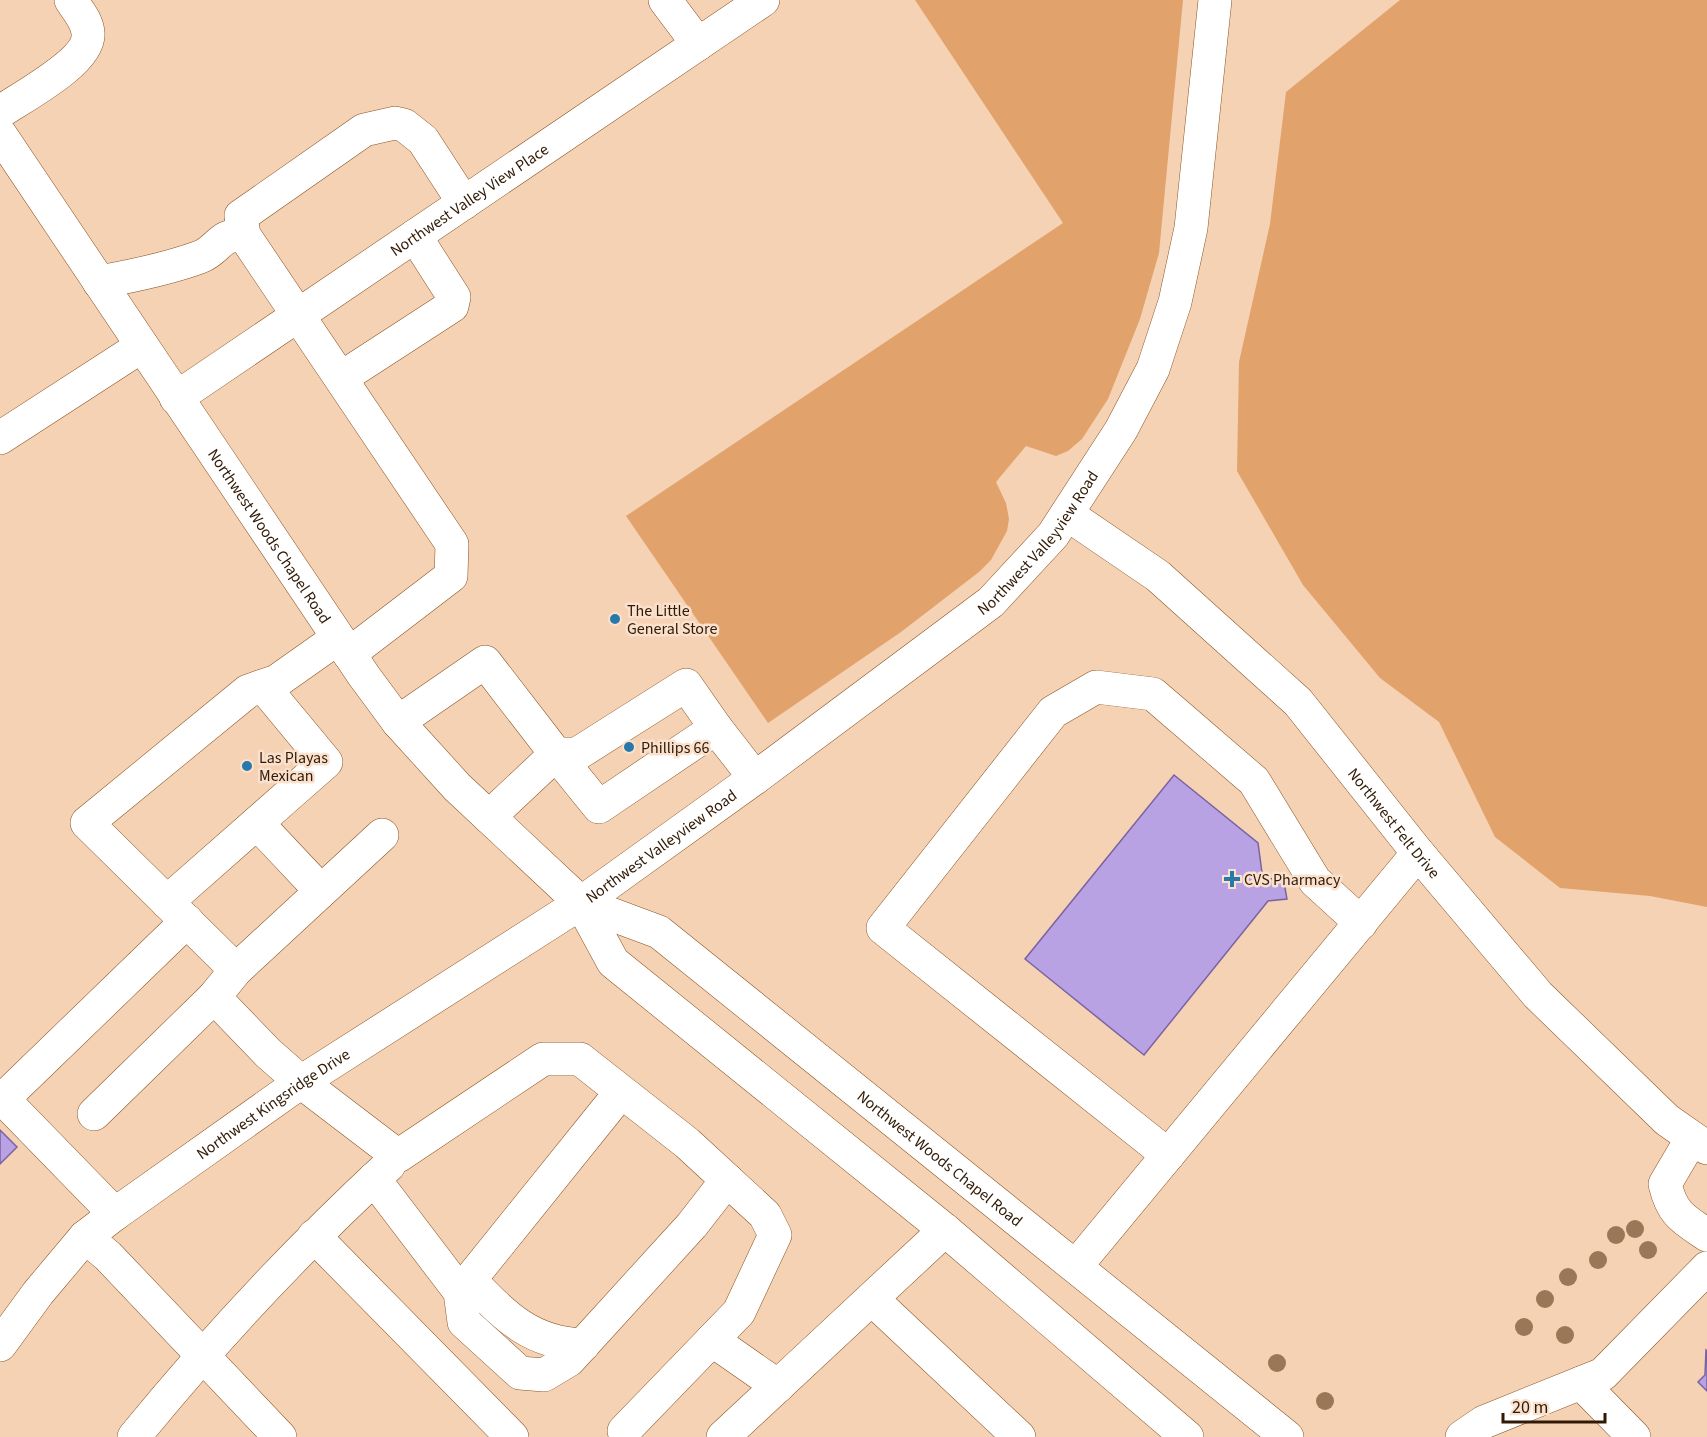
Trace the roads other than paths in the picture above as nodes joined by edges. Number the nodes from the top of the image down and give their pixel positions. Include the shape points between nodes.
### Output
1 (70, 0) edge
2 (665, 0) edge
3 (763, 0) edge
4 (1215, 0) edge
5 (698, 44) junction
6 (0, 112) edge
7 (0, 134) edge
8 (464, 203) junction
9 (244, 235) junction
10 (415, 236) junction
11 (99, 282) junction
12 (298, 315) junction
13 (142, 346) junction
14 (341, 378) junction
15 (176, 398) junction
16 (0, 438) edge
17 (1067, 514) junction
18 (343, 646) junction
19 (262, 686) junction
20 (398, 722) junction
21 (716, 728) junction
22 (555, 754) junction
23 (755, 778) junction
24 (489, 817) junction
25 (257, 823) junction
26 (382, 835) dead end
27 (1418, 853) junction
28 (321, 891) junction
29 (581, 903) junction
30 (177, 912) junction
31 (1360, 923) junction
32 (236, 970) junction
33 (214, 997) junction
34 (301, 1082) junction
35 (621, 1092) junction
36 (2, 1097) edge
37 (94, 1114) dead end
38 (1700, 1143) edge
39 (1168, 1155) junction
40 (398, 1156) junction
41 (374, 1179) junction
42 (727, 1180) junction
43 (115, 1214) junction
44 (945, 1230) junction
45 (1707, 1235) edge
46 (314, 1236) junction
47 (85, 1237) junction
48 (1076, 1266) junction
49 (1707, 1268) edge
50 (465, 1286) junction
51 (872, 1299) junction
52 (712, 1340) junction
53 (0, 1345) edge
54 (201, 1355) junction
55 (1581, 1383) junction
56 (778, 1386) junction
57 (624, 1431) dead end
58 (134, 1437) edge
59 (280, 1437) edge
60 (512, 1437) edge
61 (723, 1437) edge
62 (1019, 1437) edge
63 (1187, 1437) edge
64 (1287, 1437) edge
65 (1462, 1437) edge
66 (1634, 1437) edge

1 - 6 street via 87,24 89,36 76,61
2 - 5 street
3 - 5 street, Northwest Valley View Place
4 - 17 street, Northwest Valleyview Road via 1191,228 1175,302 1153,369 1121,430
5 - 8 street, Northwest Valley View Place
7 - 11 street, Northwest Woods Chapel Road
8 - 9 street via 417,134 404,125 383,124 364,130 246,212 240,221
8 - 10 street, Northwest Valley View Place
9 - 11 street via 226,236 195,258 144,274
9 - 12 street
10 - 12 street, Northwest Valley View Place
10 - 14 street via 454,297 452,306
11 - 13 street, Northwest Woods Chapel Road
12 - 14 street
12 - 15 street, Northwest Valley View Place
13 - 15 street, Northwest Woods Chapel Road
13 - 16 street
14 - 18 street via 452,544 452,576
15 - 18 street, Northwest Woods Chapel Road
17 - 23 street, Northwest Valleyview Road via 1053,535 991,602
17 - 27 street, Northwest Felt Drive via 1158,576 1298,702
18 - 19 street
18 - 20 street, Northwest Woods Chapel Road
19 - 25 street via 326,762
19 - 30 street via 248,691 87,823
20 - 22 street via 485,662
20 - 24 street, Northwest Woods Chapel Road
21 - 22 street via 686,684 577,754
21 - 22 street via 599,807
21 - 23 street
22 - 24 street
23 - 29 street, Northwest Valleyview Road
24 - 29 street, Northwest Woods Chapel Road
25 - 28 street
25 - 30 street
26 - 28 street
27 - 31 street
27 - 38 street, Northwest Felt Drive via 1538,995 1667,1120
28 - 32 street
29 - 34 street, Northwest Kingsridge Drive
29 - 44 street, Northwest Woods Chapel Road via 613,962
29 - 48 street, Northwest Woods Chapel Road via 659,932
30 - 32 street
30 - 36 street
31 - 39 street
31 - 39 street via 1315,881 1254,781 1153,694 1096,687 1053,712 883,928
32 - 33 street
33 - 34 street
33 - 37 street
34 - 40 street
34 - 43 street, Northwest Kingsridge Drive
35 - 40 street via 580,1059 543,1059
35 - 42 street
35 - 50 street
36 - 43 street
38 - 45 street via 1665,1184 1669,1204
39 - 48 street
40 - 41 street
41 - 46 street
41 - 50 street
42 - 50 street via 692,1225 569,1360 544,1375 520,1372 464,1322
42 - 52 street via 765,1215 776,1235 739,1312
43 - 47 street, Northwest Kingsridge Drive
44 - 51 street
44 - 63 street, Northwest Woods Chapel Road
46 - 54 street
46 - 60 street
47 - 53 street, Northwest Kingsridge Drive
47 - 54 street via 108,1256
48 - 64 street, Northwest Woods Chapel Road
49 - 55 street via 1603,1374
51 - 56 street
51 - 62 street
52 - 56 street
52 - 57 street
54 - 58 street
54 - 59 street
55 - 65 street via 1485,1422
55 - 66 street
56 - 61 street

